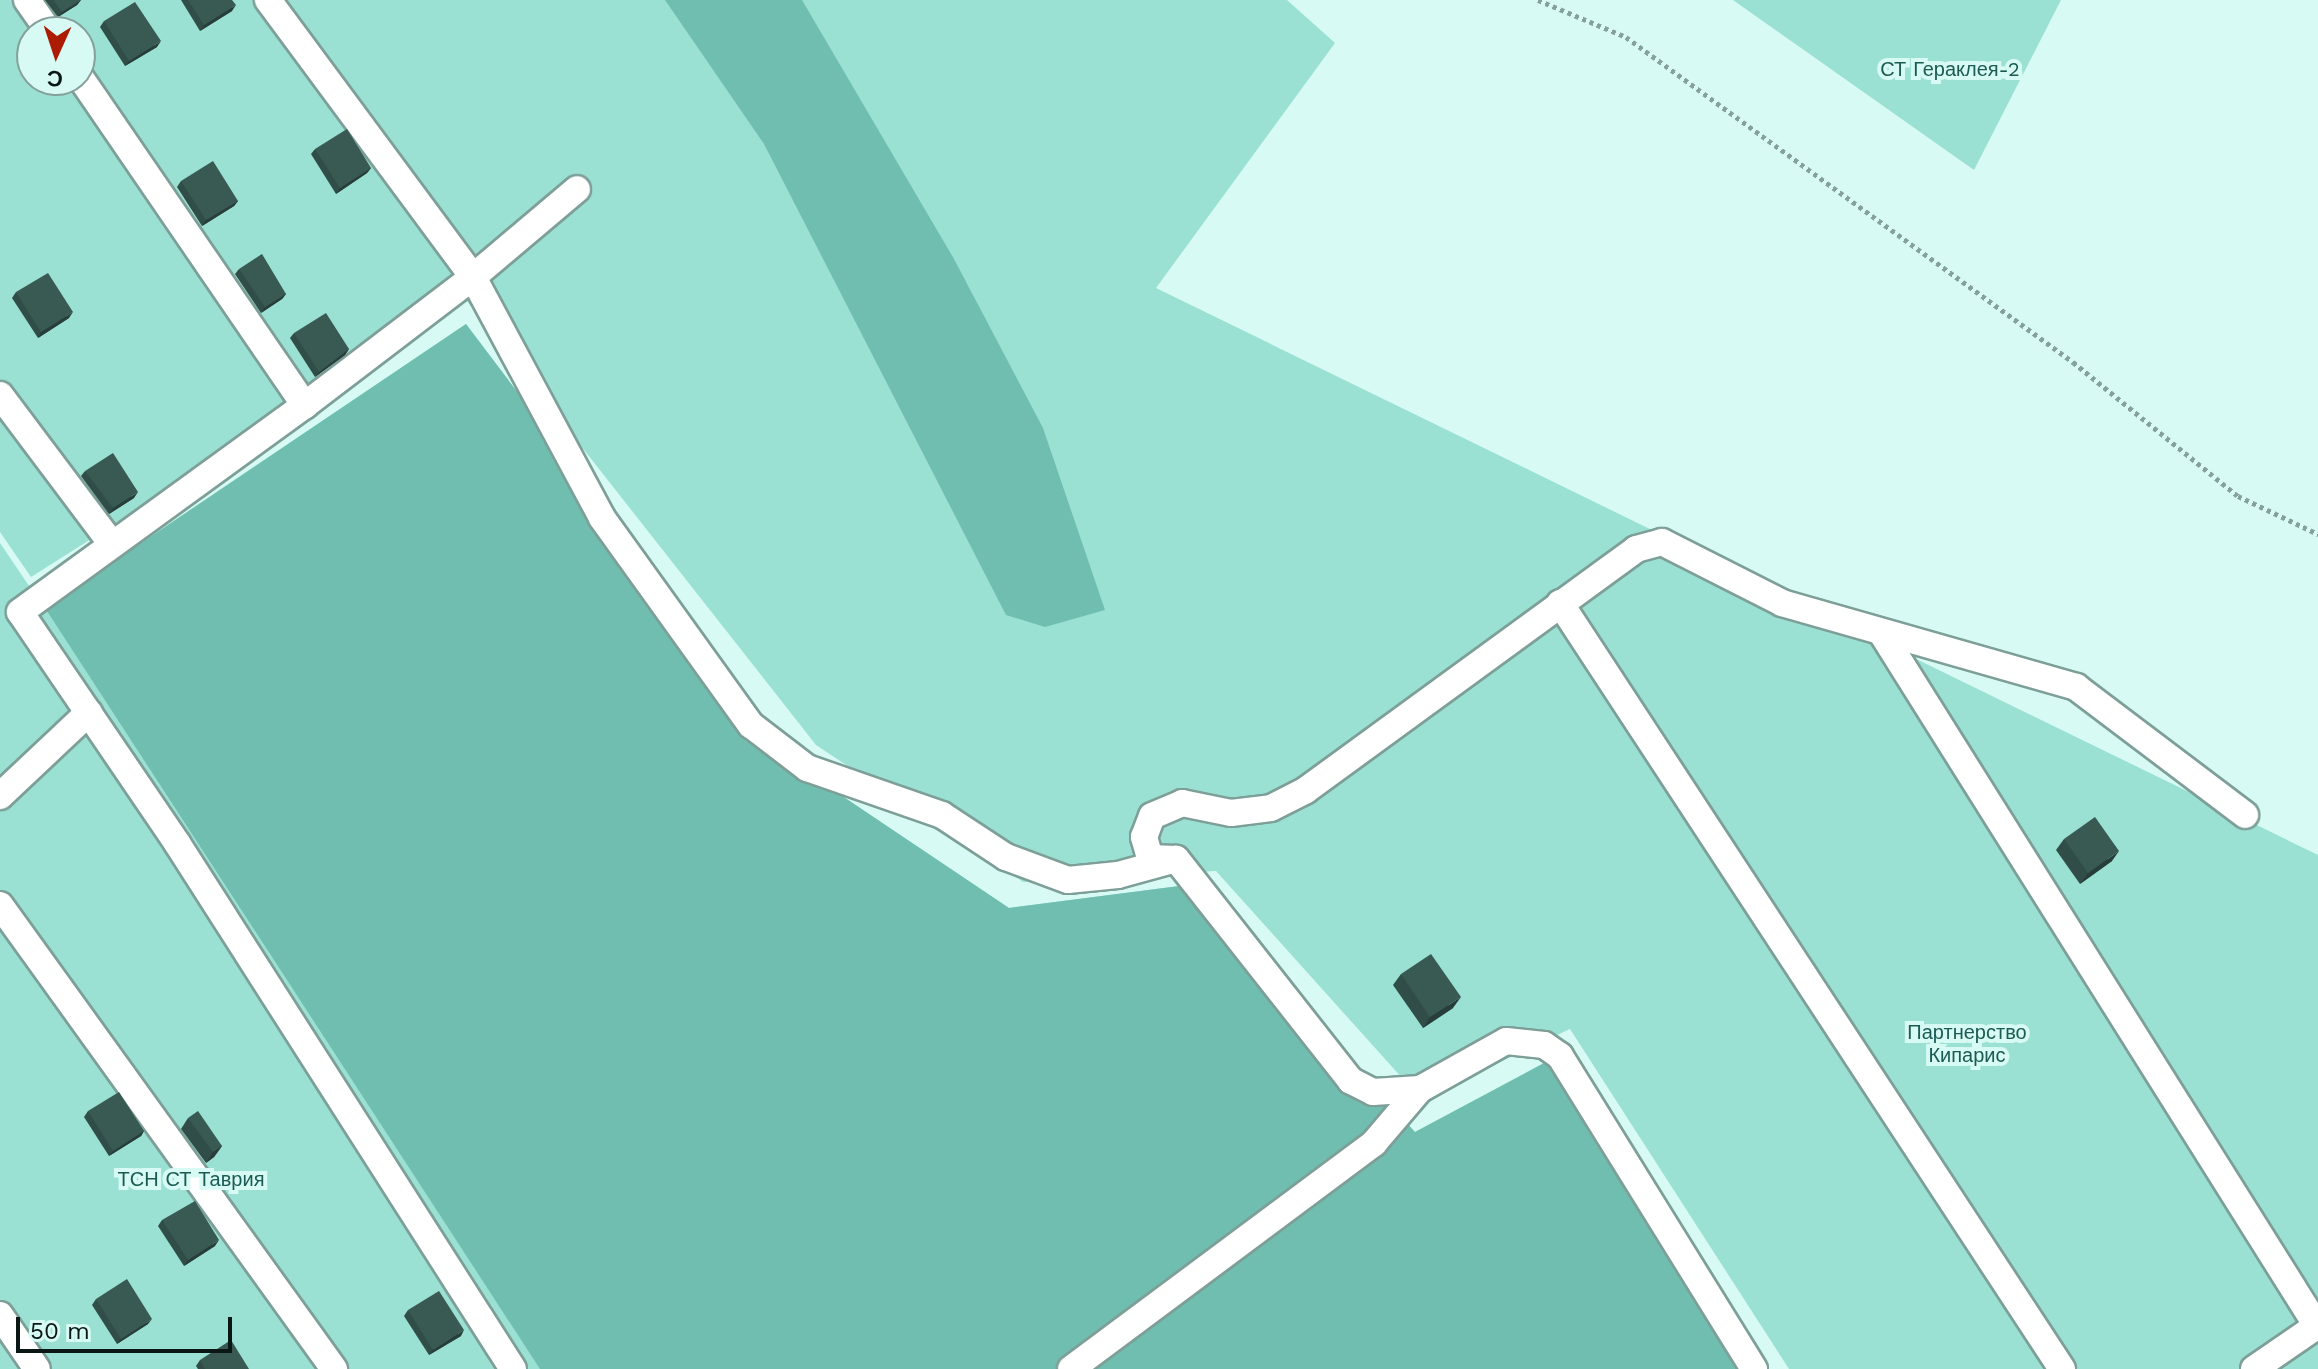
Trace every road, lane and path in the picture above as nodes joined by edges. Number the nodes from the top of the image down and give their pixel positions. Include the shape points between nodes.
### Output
1 (268, 0) edge
2 (1542, 2) edge
3 (93, 96) edge
4 (577, 189) dead end
5 (473, 277) junction
6 (0, 395) edge
7 (305, 405) junction
8 (2318, 534) edge
9 (112, 544) junction
10 (1560, 603) junction
11 (1883, 635) junction
12 (89, 712) junction
13 (0, 796) edge
14 (2245, 815) dead end
15 (1176, 859) junction
16 (0, 905) edge
17 (1420, 1089) junction
18 (0, 1315) edge
19 (2318, 1325) edge
20 (37, 1369) edge
21 (334, 1369) edge
22 (513, 1369) edge
23 (1071, 1369) edge
24 (1754, 1369) edge
25 (2062, 1369) edge
26 (2254, 1369) edge

1 - 5 street
2 - 8 path via 1626,37 2073,362 2238,496
3 - 7 street
4 - 5 street
5 - 7 street
5 - 15 street via 602,518 751,725 807,768 942,815 1006,857 1068,880 1118,875
6 - 9 street
7 - 9 street
9 - 12 street via 20,612
10 - 11 street via 1636,549 1662,542 1782,603
10 - 15 street via 1306,790 1258,810 1231,813 1182,803 1160,809 1146,826 1145,848 1150,858
10 - 25 street
11 - 14 street via 2076,687
11 - 19 street
12 - 13 street
12 - 22 street
15 - 17 street via 1351,1081 1373,1092
16 - 21 street
17 - 23 street via 1374,1143
17 - 24 street via 1506,1041 1544,1045 1560,1056
18 - 20 street
19 - 26 street

